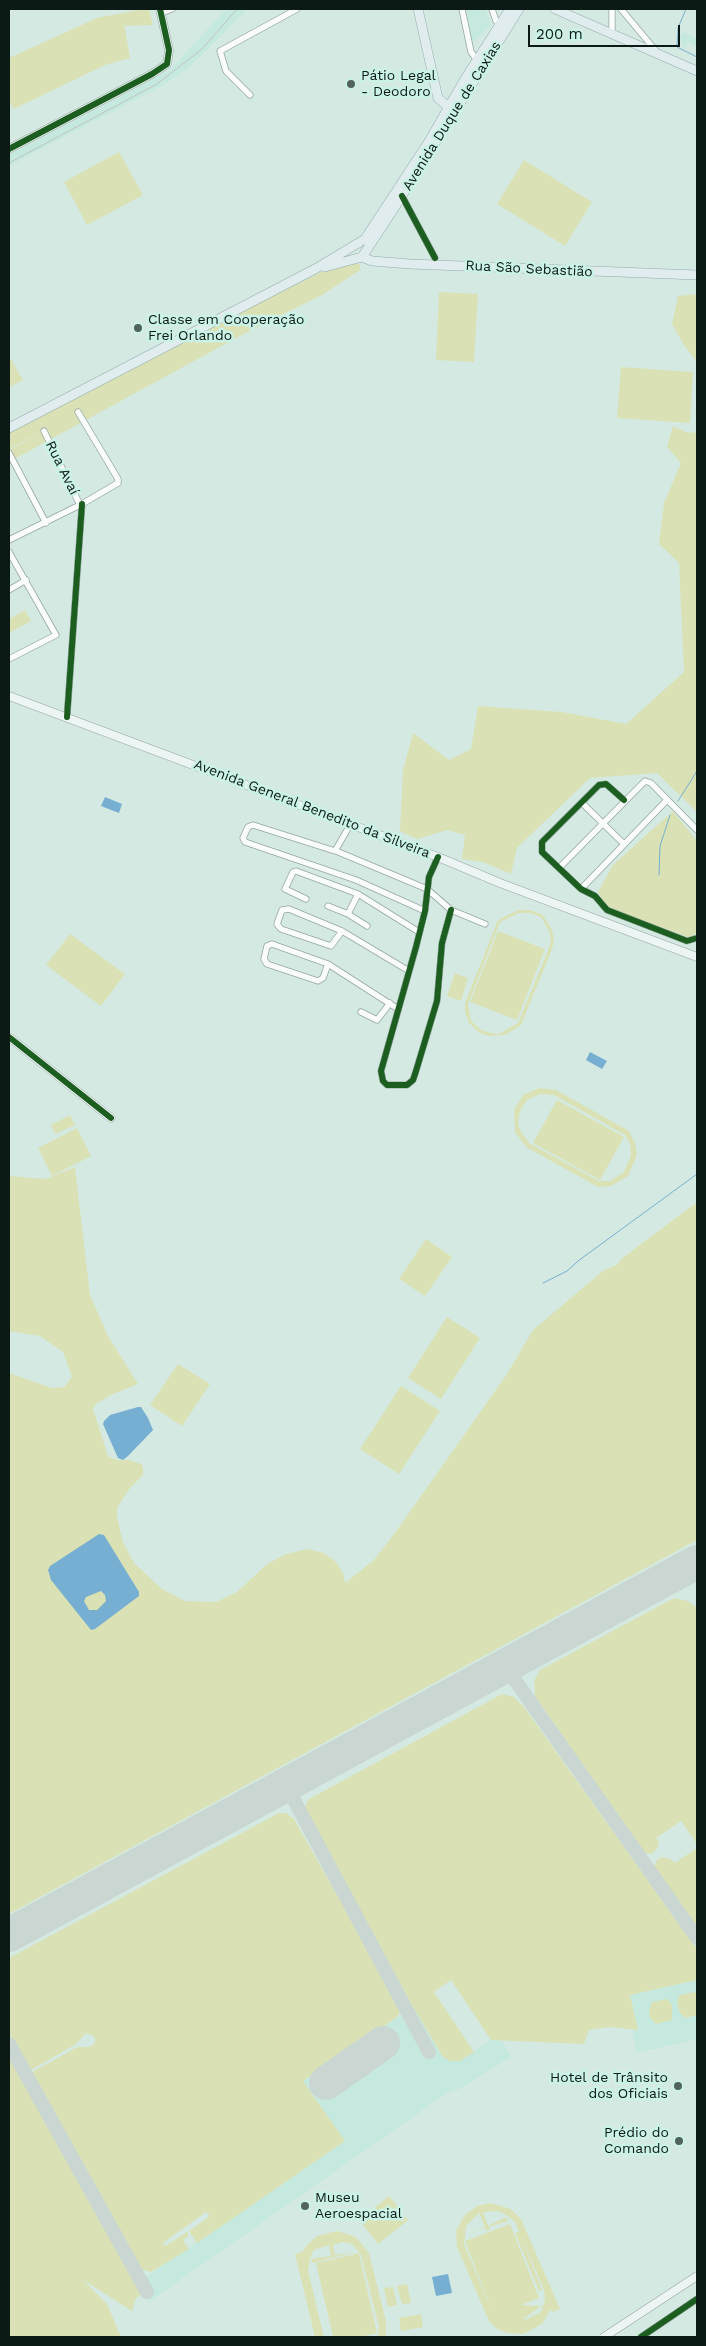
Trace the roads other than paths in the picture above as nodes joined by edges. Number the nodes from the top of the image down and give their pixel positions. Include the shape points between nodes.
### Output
1 (172, 9) edge
2 (298, 9) edge
3 (418, 9) edge
4 (462, 9) edge
5 (492, 9) edge
6 (510, 9) edge
7 (519, 9) edge
8 (555, 9) edge
9 (612, 9) edge
10 (621, 9) edge
11 (160, 11) edge
12 (504, 26) junction
13 (612, 35) junction
14 (658, 54) junction
15 (481, 62) junction
16 (697, 72) edge
17 (250, 95) dead end
18 (451, 109) junction
19 (9, 149) edge
20 (402, 196) junction
21 (365, 239) junction
22 (362, 257) junction
23 (435, 258) dead end
24 (363, 267) dead end
25 (315, 269) junction
26 (697, 275) edge
27 (78, 412) dead end
28 (9, 428) edge
29 (44, 432) dead end
30 (9, 453) edge
31 (81, 505) junction
32 (46, 523) junction
33 (9, 540) edge
34 (9, 552) edge
35 (26, 580) junction
36 (9, 590) edge
37 (9, 660) edge
38 (9, 696) edge
39 (67, 717) junction
40 (624, 800) junction
41 (667, 800) junction
42 (582, 803) junction
43 (602, 823) junction
44 (350, 825) junction
45 (697, 830) edge
46 (623, 843) junction
47 (336, 851) junction
48 (438, 857) junction
49 (559, 868) junction
50 (427, 889) junction
51 (581, 889) junction
52 (358, 894) junction
53 (306, 899) dead end
54 (328, 906) dead end
55 (451, 910) junction
56 (424, 911) junction
57 (348, 914) junction
58 (485, 924) dead end
59 (367, 926) dead end
60 (342, 931) junction
61 (419, 932) junction
62 (697, 938) edge
63 (697, 957) edge
64 (328, 964) junction
65 (409, 970) junction
66 (390, 1003) junction
67 (398, 1009) junction
68 (361, 1012) dead end
69 (9, 1037) edge
70 (111, 1118) dead end
71 (697, 2276) edge
72 (697, 2299) edge
73 (644, 2336) edge
74 (604, 2337) edge

1 - 11 street
2 - 17 street via 222,48 220,54 226,71
3 - 18 main road via 438,98
4 - 15 street via 472,52
5 - 12 street via 494,17
6 - 12 main road, Avenida Duque de Caxias
7 - 12 main road, Avenida Duque de Caxias
8 - 13 main road
9 - 13 street
10 - 14 street
11 - 19 main road via 169,58 166,64
12 - 15 main road, Avenida Duque de Caxias
13 - 14 main road
14 - 16 main road
15 - 18 main road, Avenida Duque de Caxias
18 - 20 main road, Avenida Duque de Caxias
18 - 21 main road, Avenida Duque de Caxias
20 - 22 main road, Avenida Duque de Caxias
20 - 23 street
21 - 22 main road
21 - 25 main road, Avenida Duque de Caxias
22 - 24 main road
22 - 25 main road, Avenida Duque de Caxias
22 - 26 main road, Rua São Sebastião via 376,262 410,264
25 - 28 main road, Avenida Duque de Caxias
27 - 31 street via 118,479 115,486
29 - 31 street, Rua Avaí
30 - 32 street
31 - 32 street
31 - 39 street
32 - 33 street
34 - 35 street
35 - 36 street
35 - 37 street via 56,635
38 - 39 main road, Avenida General Benedito da Silveira
39 - 44 main road, Avenida General Benedito da Silveira
40 - 41 street via 646,781
40 - 42 street via 603,783
40 - 43 street
41 - 45 street
41 - 46 street
42 - 43 street
42 - 49 street via 541,845 543,853
43 - 46 street
43 - 49 street
44 - 47 street
44 - 48 main road, Avenida General Benedito da Silveira
46 - 51 street
47 - 50 street
47 - 56 street via 253,825 248,827 243,838 245,842 356,880
48 - 50 street via 431,869
48 - 63 main road, Avenida General Benedito da Silveira
49 - 51 street
50 - 55 street
50 - 56 street
51 - 62 street via 594,895 602,906 614,913 687,941
52 - 53 street via 293,872 285,889
52 - 57 street
52 - 61 street
54 - 57 street
55 - 58 street
55 - 67 street via 442,943 437,1001 416,1071 407,1085 393,1086 383,1081 381,1071
56 - 61 street
57 - 59 street
60 - 60 street via 289,908 282,910 277,924 281,929 331,946
60 - 65 street
61 - 65 street
64 - 64 street via 272,944 268,946 264,959 267,964 318,981 323,978
64 - 66 street
65 - 67 street
66 - 67 street
66 - 68 street via 377,1020
69 - 70 main road
71 - 74 main road
72 - 73 street

